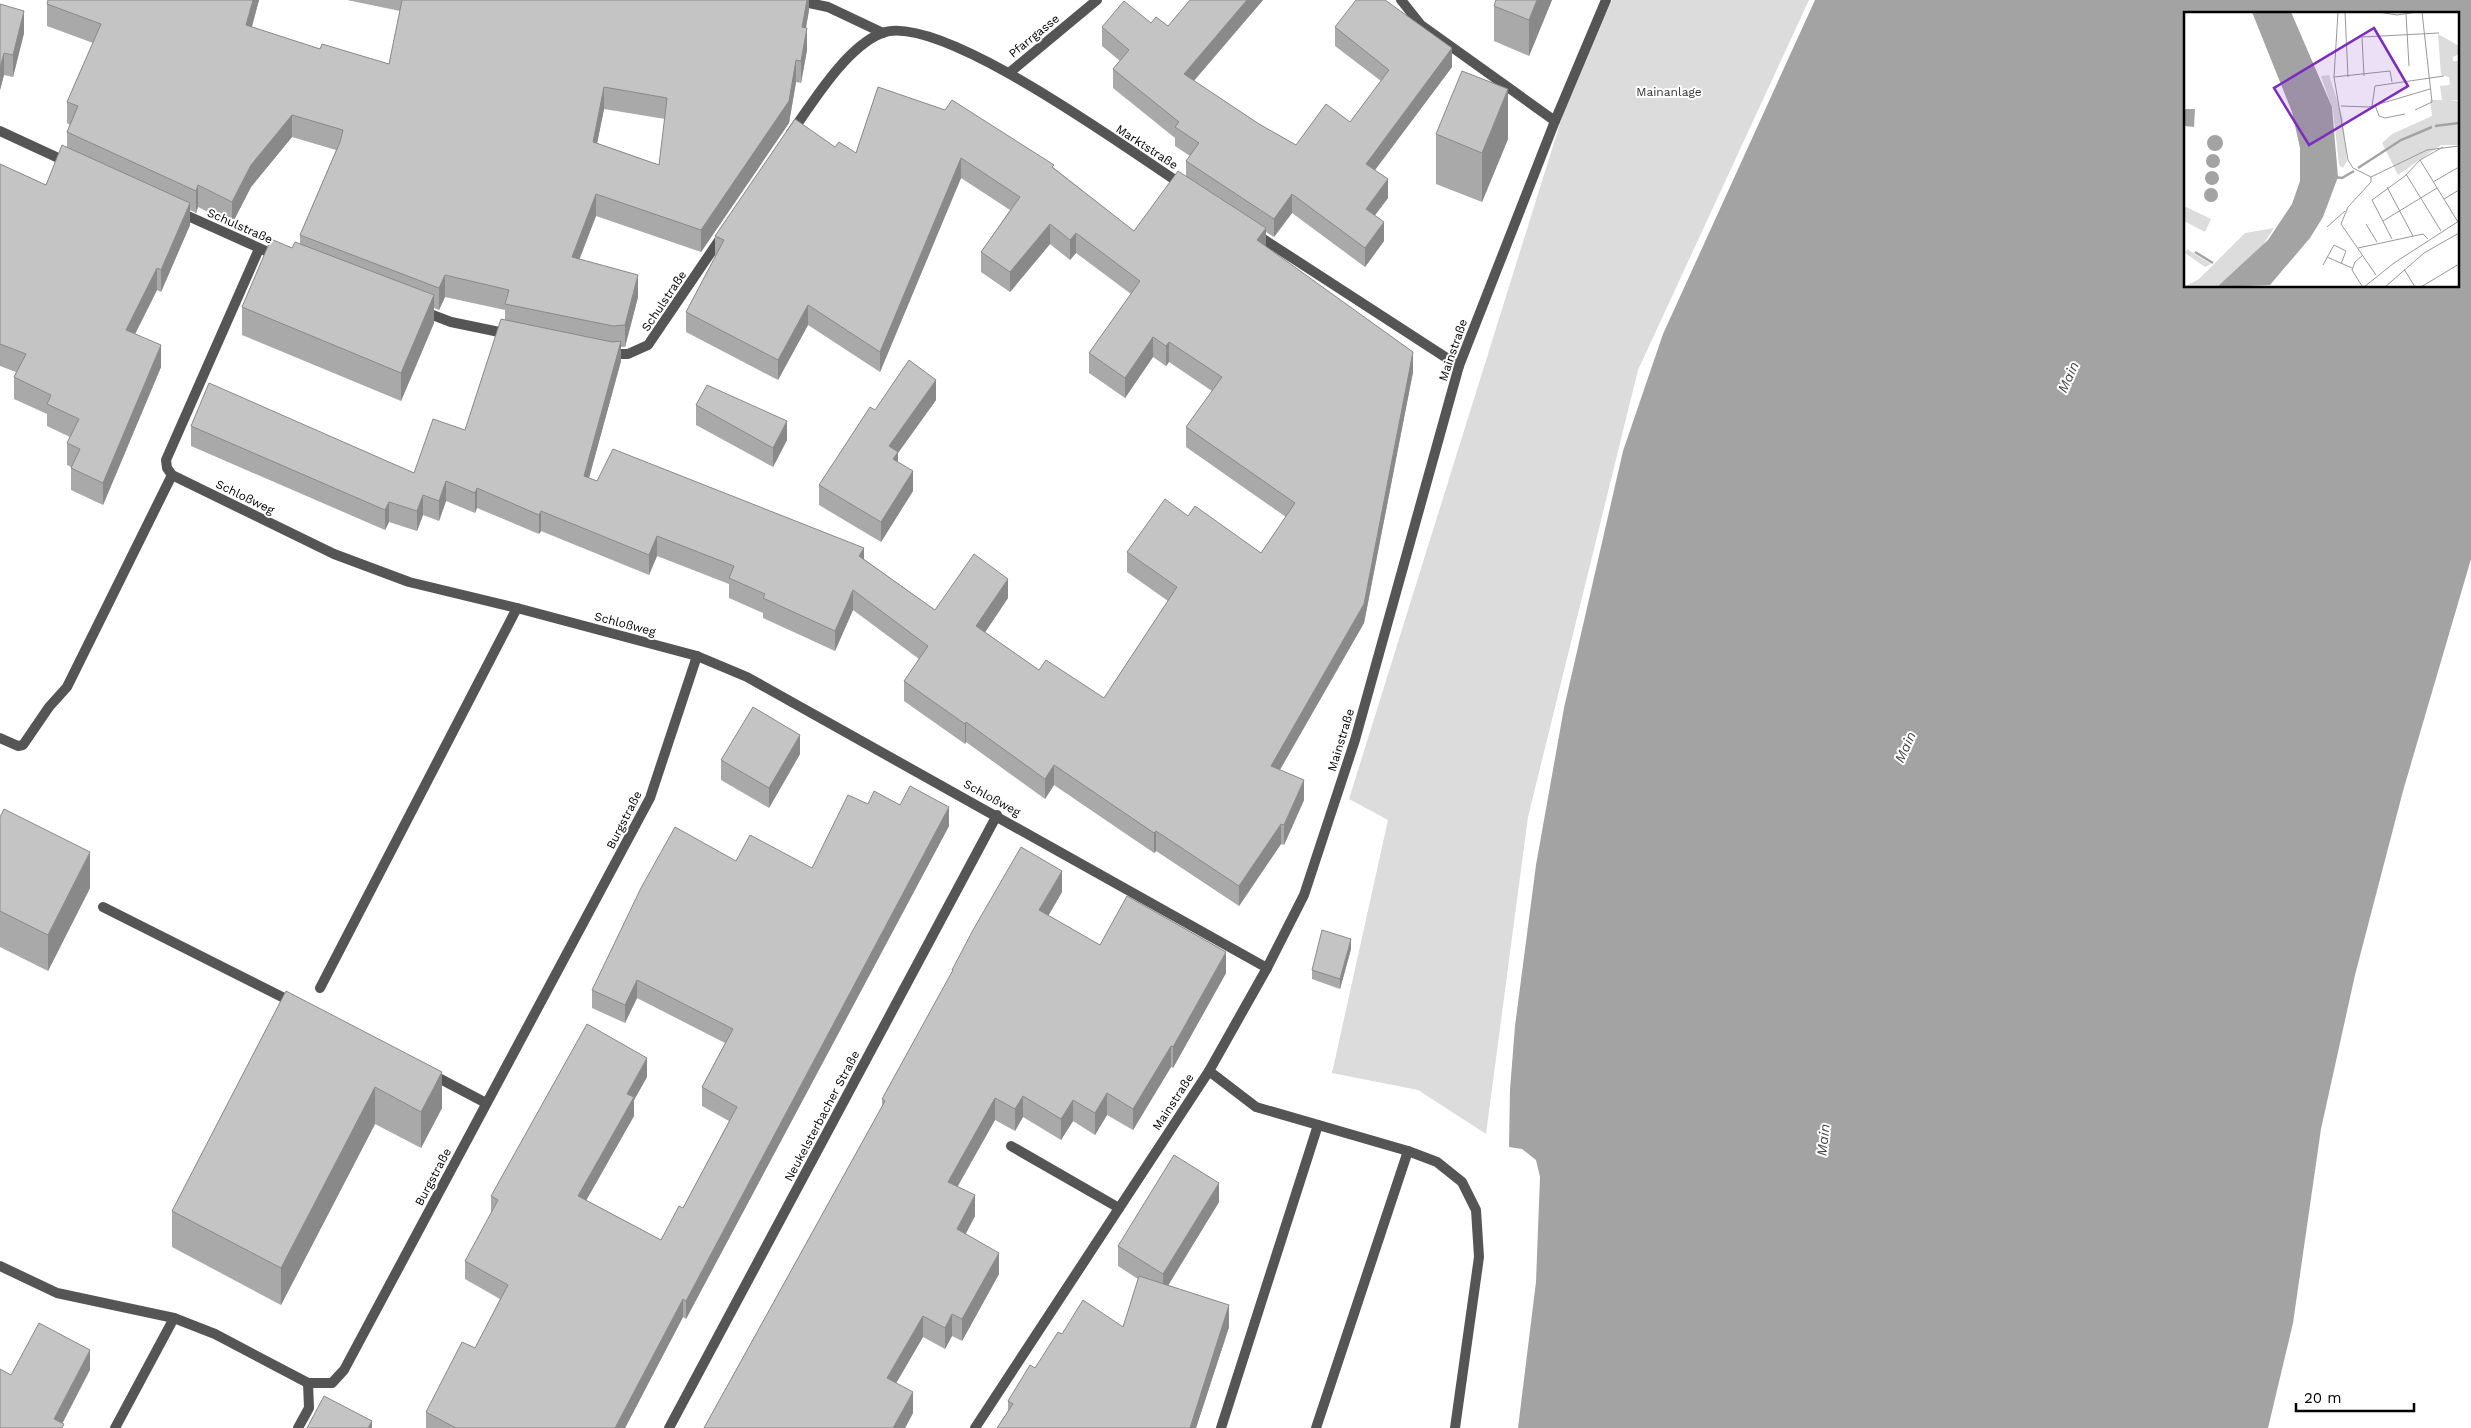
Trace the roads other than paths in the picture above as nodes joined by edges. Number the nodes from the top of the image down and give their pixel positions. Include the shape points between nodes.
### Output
1 (795, 0) edge
2 (1097, 0) edge
3 (1400, 0) edge
4 (1606, 0) edge
5 (828, 3) edge
6 (883, 32) junction
7 (1009, 72) junction
8 (1555, 121) junction
9 (0, 132) edge
10 (784, 143) edge
11 (80, 168) edge
12 (1190, 190) edge
13 (170, 208) edge
14 (730, 224) edge
15 (1247, 228) edge
16 (260, 249) junction
17 (287, 259) edge
18 (414, 308) edge
19 (517, 336) edge
20 (594, 351) edge
21 (1458, 366) junction
22 (172, 475) junction
23 (517, 608) junction
24 (697, 656) junction
25 (0, 738) edge
26 (998, 815) junction
27 (103, 907) dead end
28 (1267, 968) junction
29 (320, 988) dead end
30 (308, 1010) edge
31 (419, 1067) edge
32 (1208, 1071) junction
33 (486, 1103) junction
34 (1318, 1125) junction
35 (1011, 1146) dead end
36 (1408, 1151) junction
37 (1119, 1208) junction
38 (0, 1266) edge
39 (174, 1318) junction
40 (308, 1382) junction
41 (115, 1428) edge
42 (298, 1428) edge
43 (669, 1428) edge
44 (975, 1428) edge
45 (1221, 1428) edge
46 (1316, 1428) edge
47 (1455, 1428) edge

1 - 5 street
2 - 7 street, Pfarrgasse
3 - 8 street via 1421,25
4 - 8 street, Mainstraße
5 - 6 street
6 - 7 street, Marktstraße via 900,31 951,44
6 - 10 street via 866,42 834,75
7 - 12 street, Marktstraße
8 - 21 street, Mainstraße
9 - 11 street
13 - 16 street, Schulstraße
14 - 20 street, Schulstraße via 648,346 628,354
15 - 21 street
16 - 17 street, Schulstraße
16 - 22 street via 166,460
18 - 19 street via 451,322
21 - 28 street, Mainstraße via 1355,740 1304,896
22 - 23 street, Schloßweg via 334,554 410,582
22 - 25 street via 67,687 49,706 23,745
23 - 24 street, Schloßweg
23 - 29 street
24 - 26 street, Schloßweg via 747,677
24 - 33 street, Burgstraße via 650,798
26 - 28 street, Schloßweg
26 - 43 street, Neukelsterbacher Straße
27 - 30 street
28 - 32 street, Mainstraße
31 - 33 street
32 - 34 street via 1256,1107
32 - 37 street, Mainstraße
33 - 40 street, Burgstraße via 344,1370 332,1383
34 - 36 street
34 - 45 street
35 - 37 street
36 - 46 street
36 - 47 street via 1437,1162 1462,1182 1476,1210 1479,1257
37 - 44 street, Mainstraße
38 - 39 street, Burgstraße via 56,1293
39 - 40 street, Burgstraße via 216,1334
39 - 41 street
40 - 42 street via 309,1408

